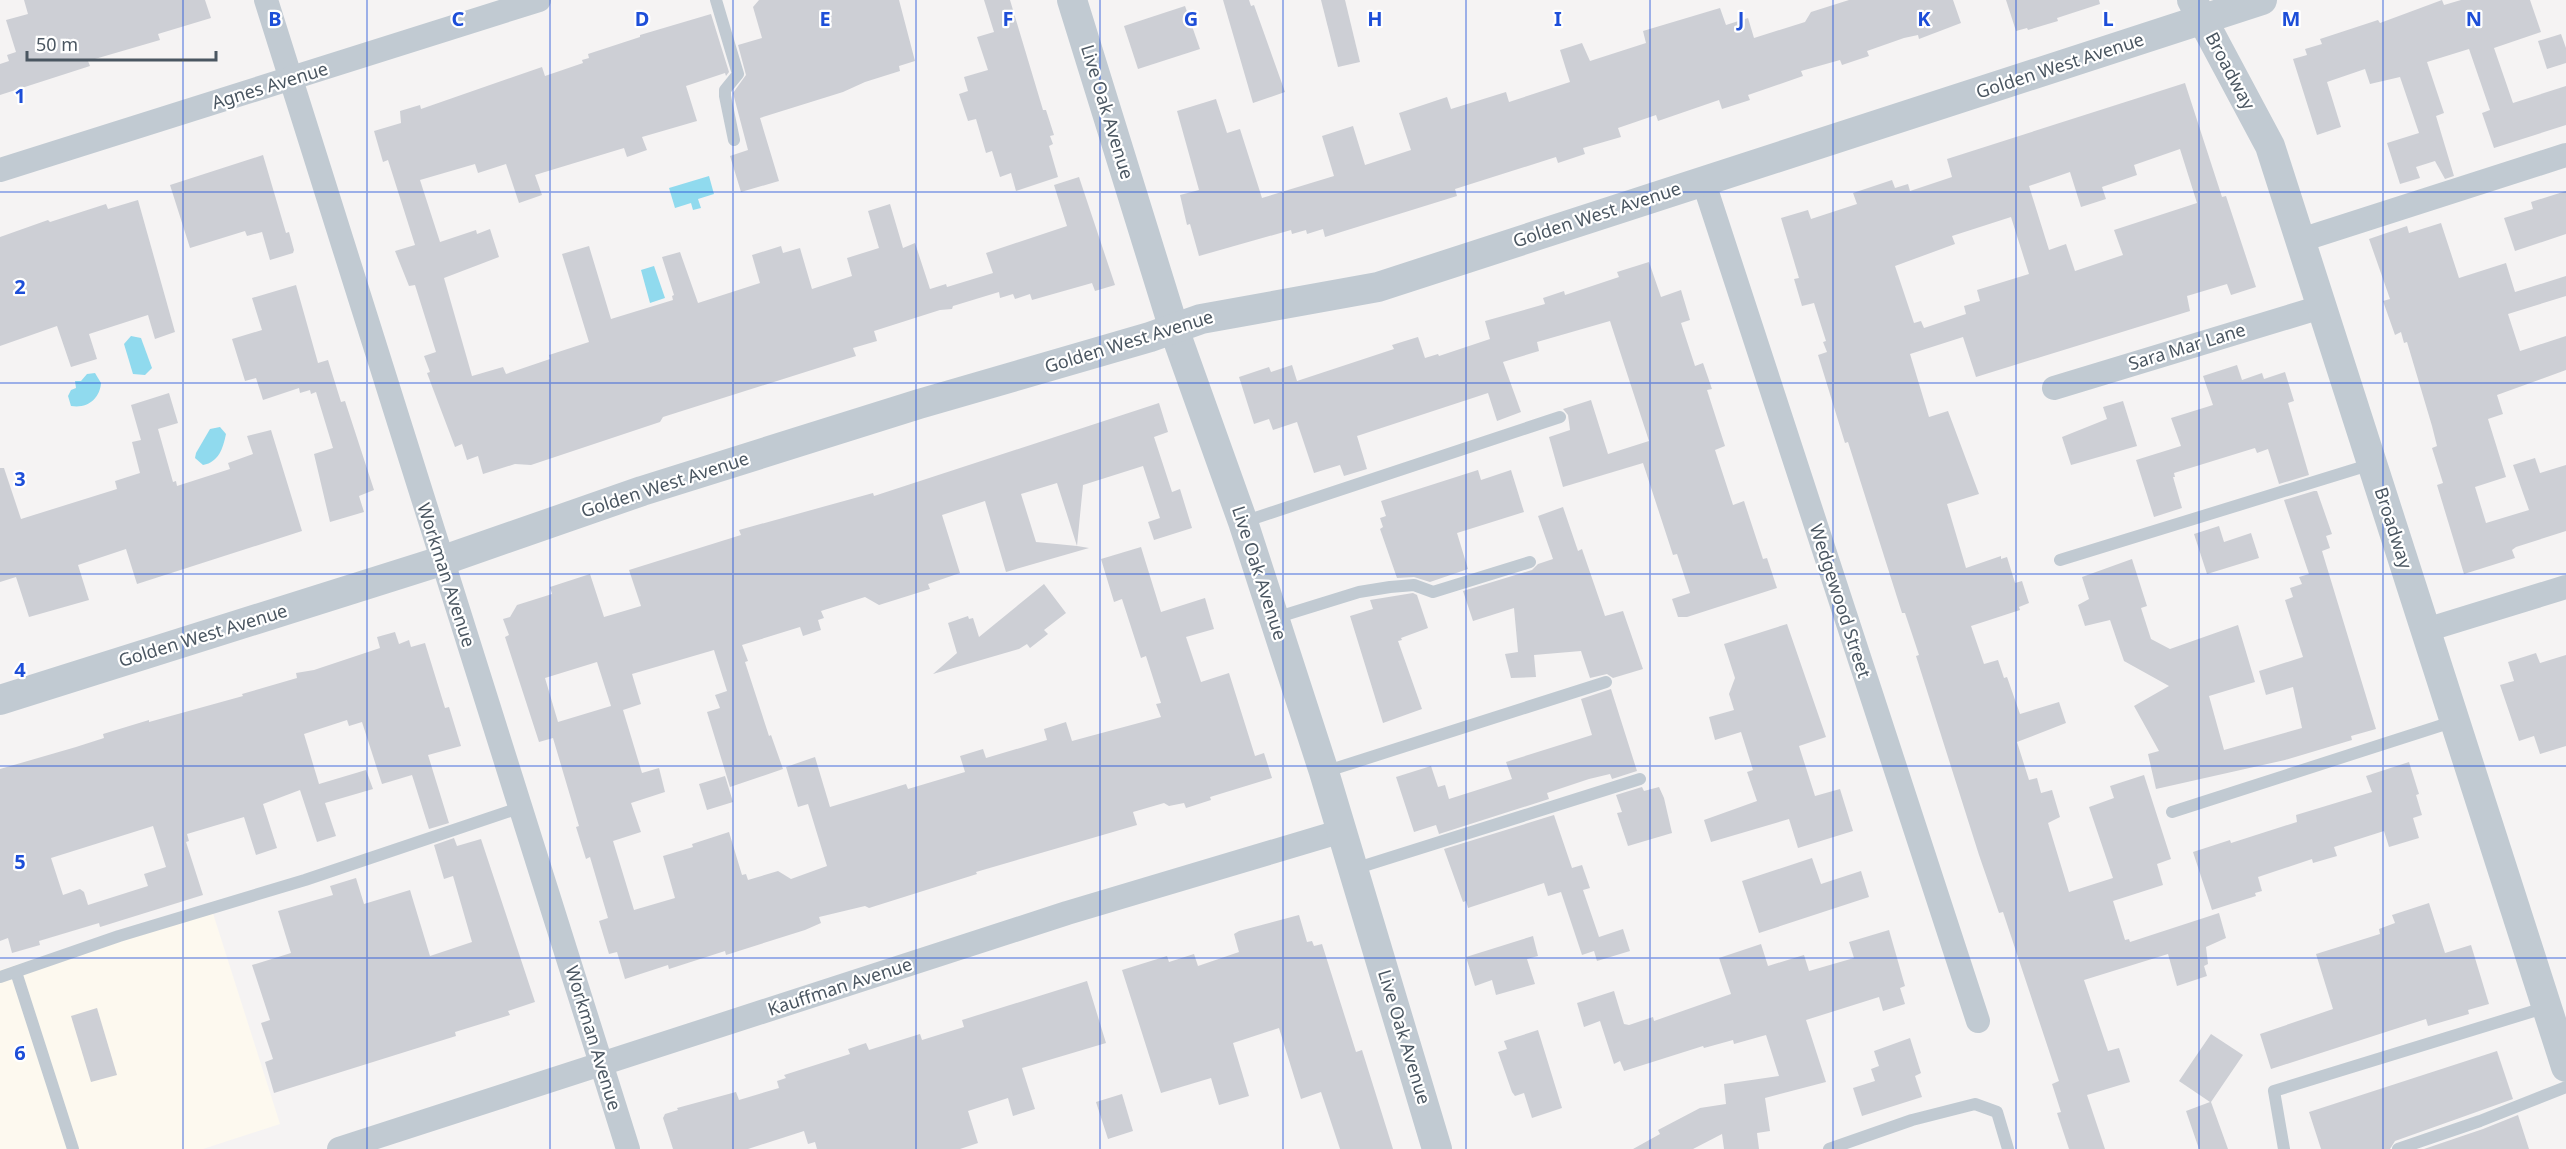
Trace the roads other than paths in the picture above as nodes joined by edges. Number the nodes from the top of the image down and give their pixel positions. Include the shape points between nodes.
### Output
1 (266, 0) edge
2 (539, 0) edge
3 (716, 0) edge
4 (1072, 0) edge
5 (2262, 0) edge
6 (2197, 10) edge
7 (291, 79) junction
8 (734, 140) dead end
9 (2566, 155) edge
10 (0, 170) edge
11 (1703, 180) junction
12 (2301, 240) junction
13 (2321, 307) junction
14 (1174, 329) junction
15 (2054, 388) dead end
16 (1560, 417) dead end
17 (2372, 464) junction
18 (1243, 522) junction
19 (2060, 560) dead end
20 (441, 561) junction
21 (1530, 562) dead end
22 (2566, 587) edge
23 (1274, 618) junction
24 (2426, 630) junction
25 (1606, 682) dead end
26 (0, 700) edge
27 (2456, 720) junction
28 (1324, 772) junction
29 (1640, 779) dead end
30 (522, 807) junction
31 (2172, 813) dead end
32 (1342, 831) junction
33 (1354, 869) junction
34 (16, 972) junction
35 (0, 977) edge
36 (2547, 1007) junction
37 (1978, 1021) dead end
38 (602, 1065) junction
39 (2566, 1067) edge
40 (2566, 1087) edge
41 (73, 1149) edge
42 (339, 1149) edge
43 (628, 1149) edge
44 (1437, 1149) edge
45 (1829, 1149) edge
46 (2008, 1149) edge
47 (2284, 1149) edge
48 (2398, 1149) edge

1 - 7 street, Workman Avenue
2 - 7 street, Agnes Avenue
3 - 8 lane via 738,74 725,90
4 - 14 street, Live Oak Avenue
5 - 6 street, Golden West Avenue
6 - 11 street, Golden West Avenue
6 - 12 street, Broadway via 2270,146
7 - 10 street, Agnes Avenue
7 - 20 street, Workman Avenue
9 - 12 street
11 - 14 street, Golden West Avenue via 1378,287 1238,310
11 - 37 street, Wedgewood Street
12 - 13 street, Broadway
13 - 15 street, Sara Mar Lane
13 - 17 street, Broadway
14 - 18 street, Live Oak Avenue
14 - 20 street, Golden West Avenue via 642,491
16 - 18 lane
17 - 19 lane
17 - 24 street, Broadway
18 - 23 street, Live Oak Avenue
20 - 26 street, Golden West Avenue
20 - 30 street, Workman Avenue
21 - 23 lane via 1433,592 1414,585 1359,592
22 - 24 street
23 - 28 street, Live Oak Avenue
24 - 27 street, Broadway
25 - 28 lane
27 - 31 lane
27 - 36 street, Broadway
28 - 32 street, Live Oak Avenue
29 - 33 lane
30 - 34 lane
30 - 38 street, Workman Avenue
32 - 33 street, Live Oak Avenue
32 - 38 street, Kauffman Avenue via 1066,913
33 - 44 street, Live Oak Avenue
34 - 35 lane
34 - 41 lane
36 - 39 street, Broadway
36 - 47 lane via 2274,1091
38 - 42 street, Kauffman Avenue
38 - 43 street, Workman Avenue
40 - 48 lane
45 - 46 lane via 1912,1120 1975,1104 1997,1112

